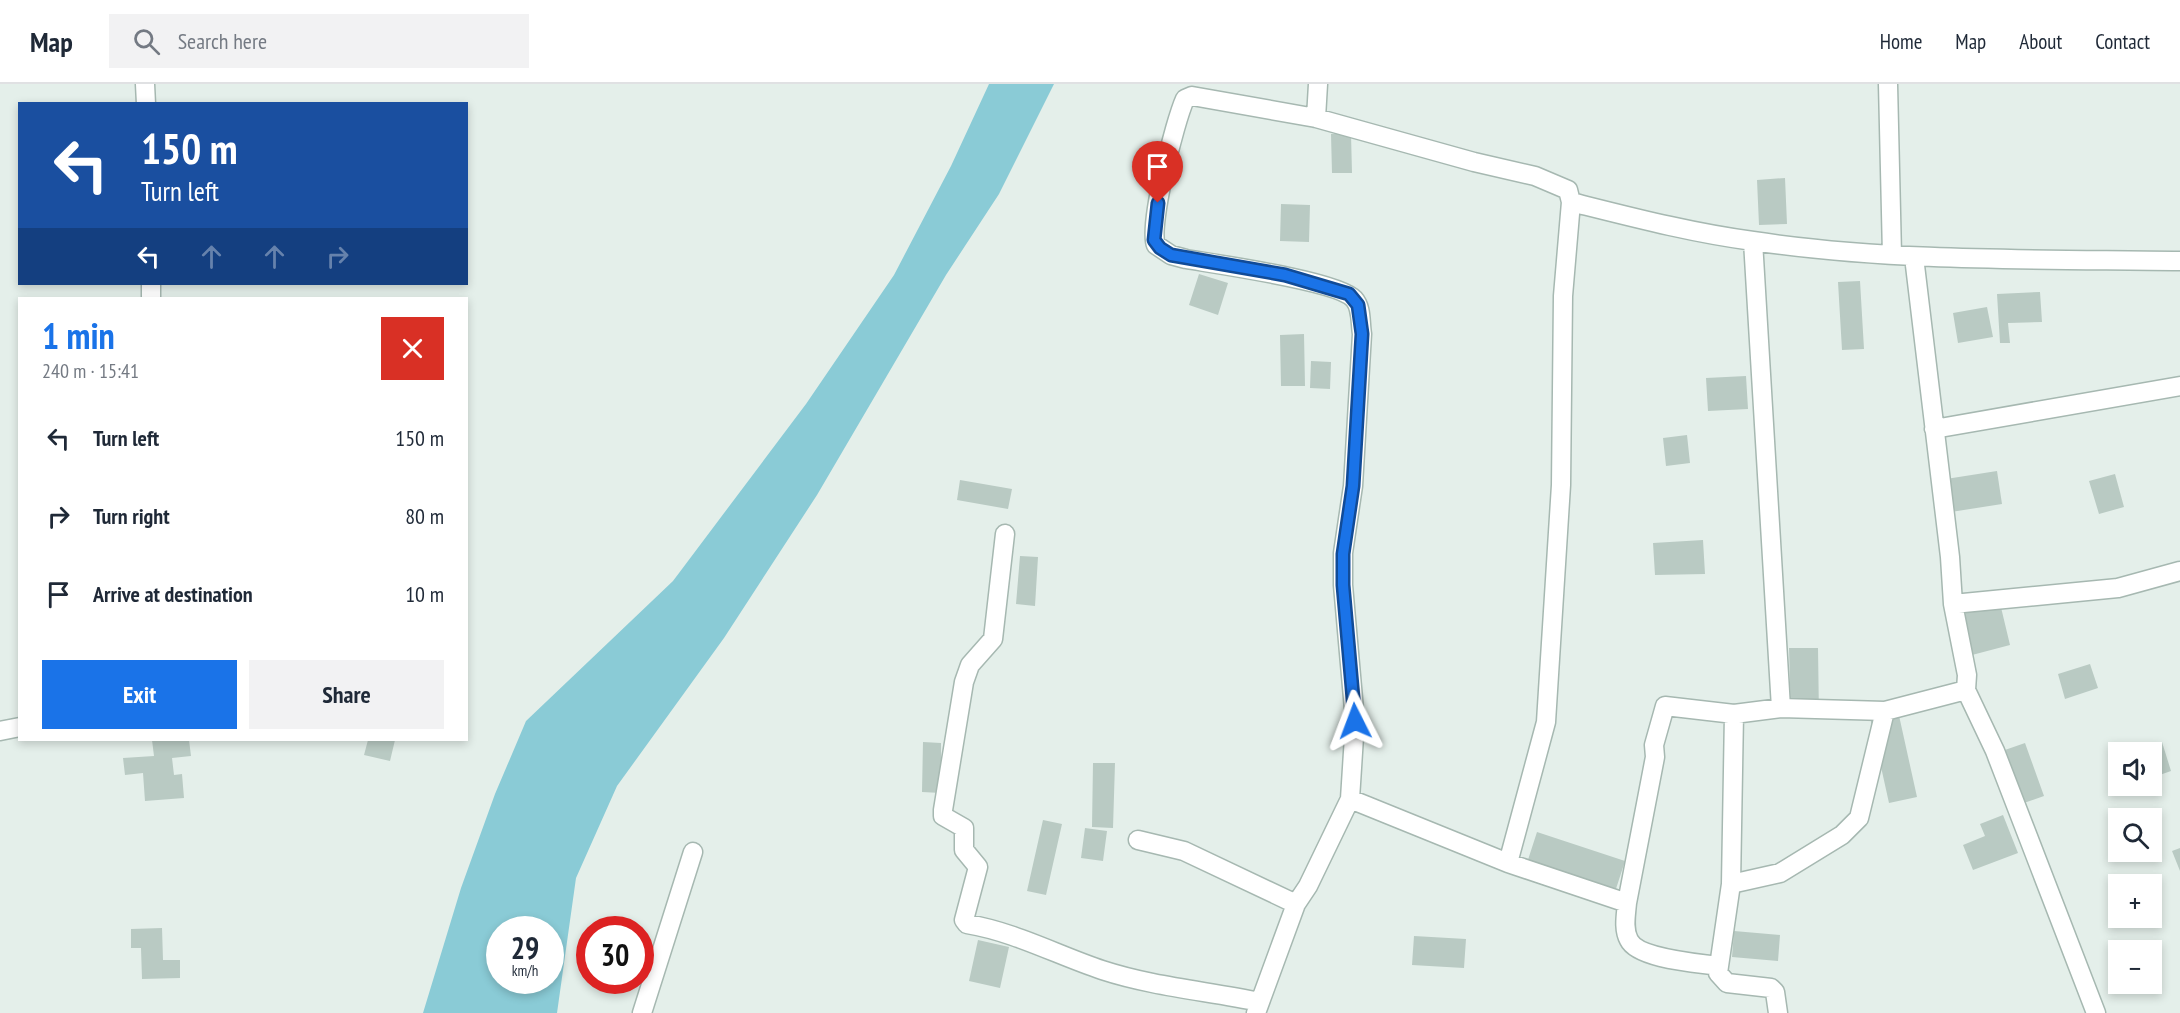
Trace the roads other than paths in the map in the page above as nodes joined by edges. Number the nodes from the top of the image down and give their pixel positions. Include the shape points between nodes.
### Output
1 (145, 84) edge
2 (1318, 84) edge
3 (1887, 84) edge
4 (146, 102) edge
5 (1316, 118) junction
6 (1571, 202) junction
7 (1753, 241) junction
8 (1892, 255) junction
9 (1914, 257) junction
10 (2180, 261) edge
11 (2180, 386) edge
12 (1934, 429) junction
13 (1005, 534) dead end
14 (2180, 571) edge
15 (1953, 603) junction
16 (1966, 690) junction
17 (1781, 708) junction
18 (1885, 711) junction
19 (1734, 714) junction
20 (18, 727) edge
21 (0, 731) edge
22 (1350, 799) junction
23 (1138, 840) dead end
24 (693, 852) dead end
25 (1508, 863) junction
26 (1731, 884) junction
27 (1627, 903) junction
28 (1296, 904) junction
29 (1718, 966) junction
30 (1258, 1008) edge
31 (642, 1013) edge
32 (1778, 1013) edge
33 (2096, 1013) edge

1 - 4 street
2 - 5 street
3 - 8 street
5 - 6 street via 1535,176 1568,190
5 - 22 street via 1192,96 1185,99 1158,203 1154,240 1171,255 1285,275 1349,294 1358,305 1362,334 1354,475 1343,554 1355,721
6 - 7 street
6 - 25 street via 1563,296 1561,485 1546,722
7 - 8 street
7 - 17 street
8 - 9 street
9 - 10 street
9 - 12 street
11 - 12 street
12 - 15 street
13 - 30 street via 993,639 970,665 964,682 943,810 943,816 964,828 964,850 978,867 964,920 1101,970
14 - 15 street via 2118,588
15 - 16 street via 1967,675
16 - 18 street
16 - 33 street via 1995,751
17 - 18 street
17 - 19 street
18 - 26 street via 1859,818 1842,835 1780,873
19 - 26 street
19 - 27 street via 1665,706 1654,745 1655,757
20 - 21 street
22 - 25 street
22 - 28 street
23 - 28 street via 1184,851
24 - 31 street
25 - 27 street
26 - 29 street
27 - 29 street via 1627,935 1636,947 1660,957
28 - 30 street
29 - 32 street via 1722,980 1771,988

